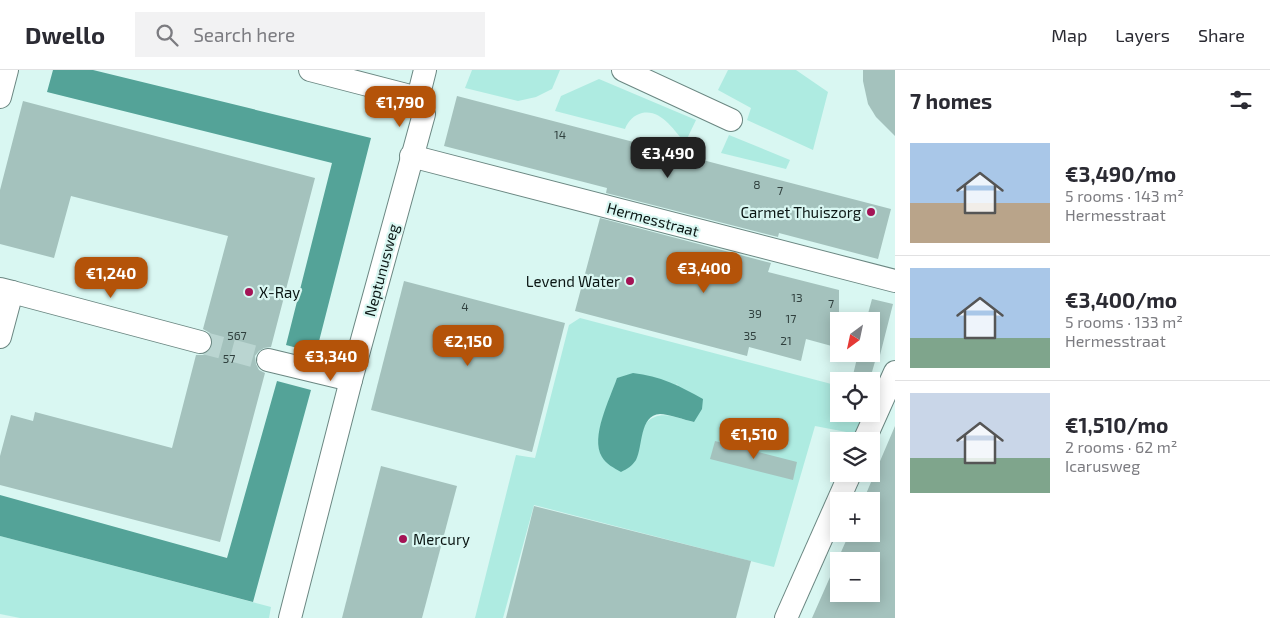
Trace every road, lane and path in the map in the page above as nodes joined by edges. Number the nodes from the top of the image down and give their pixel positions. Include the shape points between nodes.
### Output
1 (7, 70) edge
2 (310, 70) edge
3 (425, 70) edge
4 (623, 70) edge
5 (0, 97) edge
6 (418, 98) junction
7 (731, 120) dead end
8 (412, 156) junction
9 (895, 281) edge
10 (6, 290) edge
11 (0, 337) edge
12 (200, 342) tunnel mouth
13 (268, 360) tunnel mouth
14 (895, 372) edge
15 (351, 380) junction
16 (868, 432) edge
17 (846, 482) edge
18 (290, 618) edge
19 (786, 618) edge

1 - 5 street
2 - 6 street
3 - 6 street
4 - 7 street
6 - 8 street, Neptunusweg via 424,114
8 - 9 street, Hermesstraat
8 - 15 street, Neptunusweg
10 - 11 street
10 - 12 street
13 - 15 street
14 - 16 street
15 - 18 street, Neptunusweg
17 - 19 street

